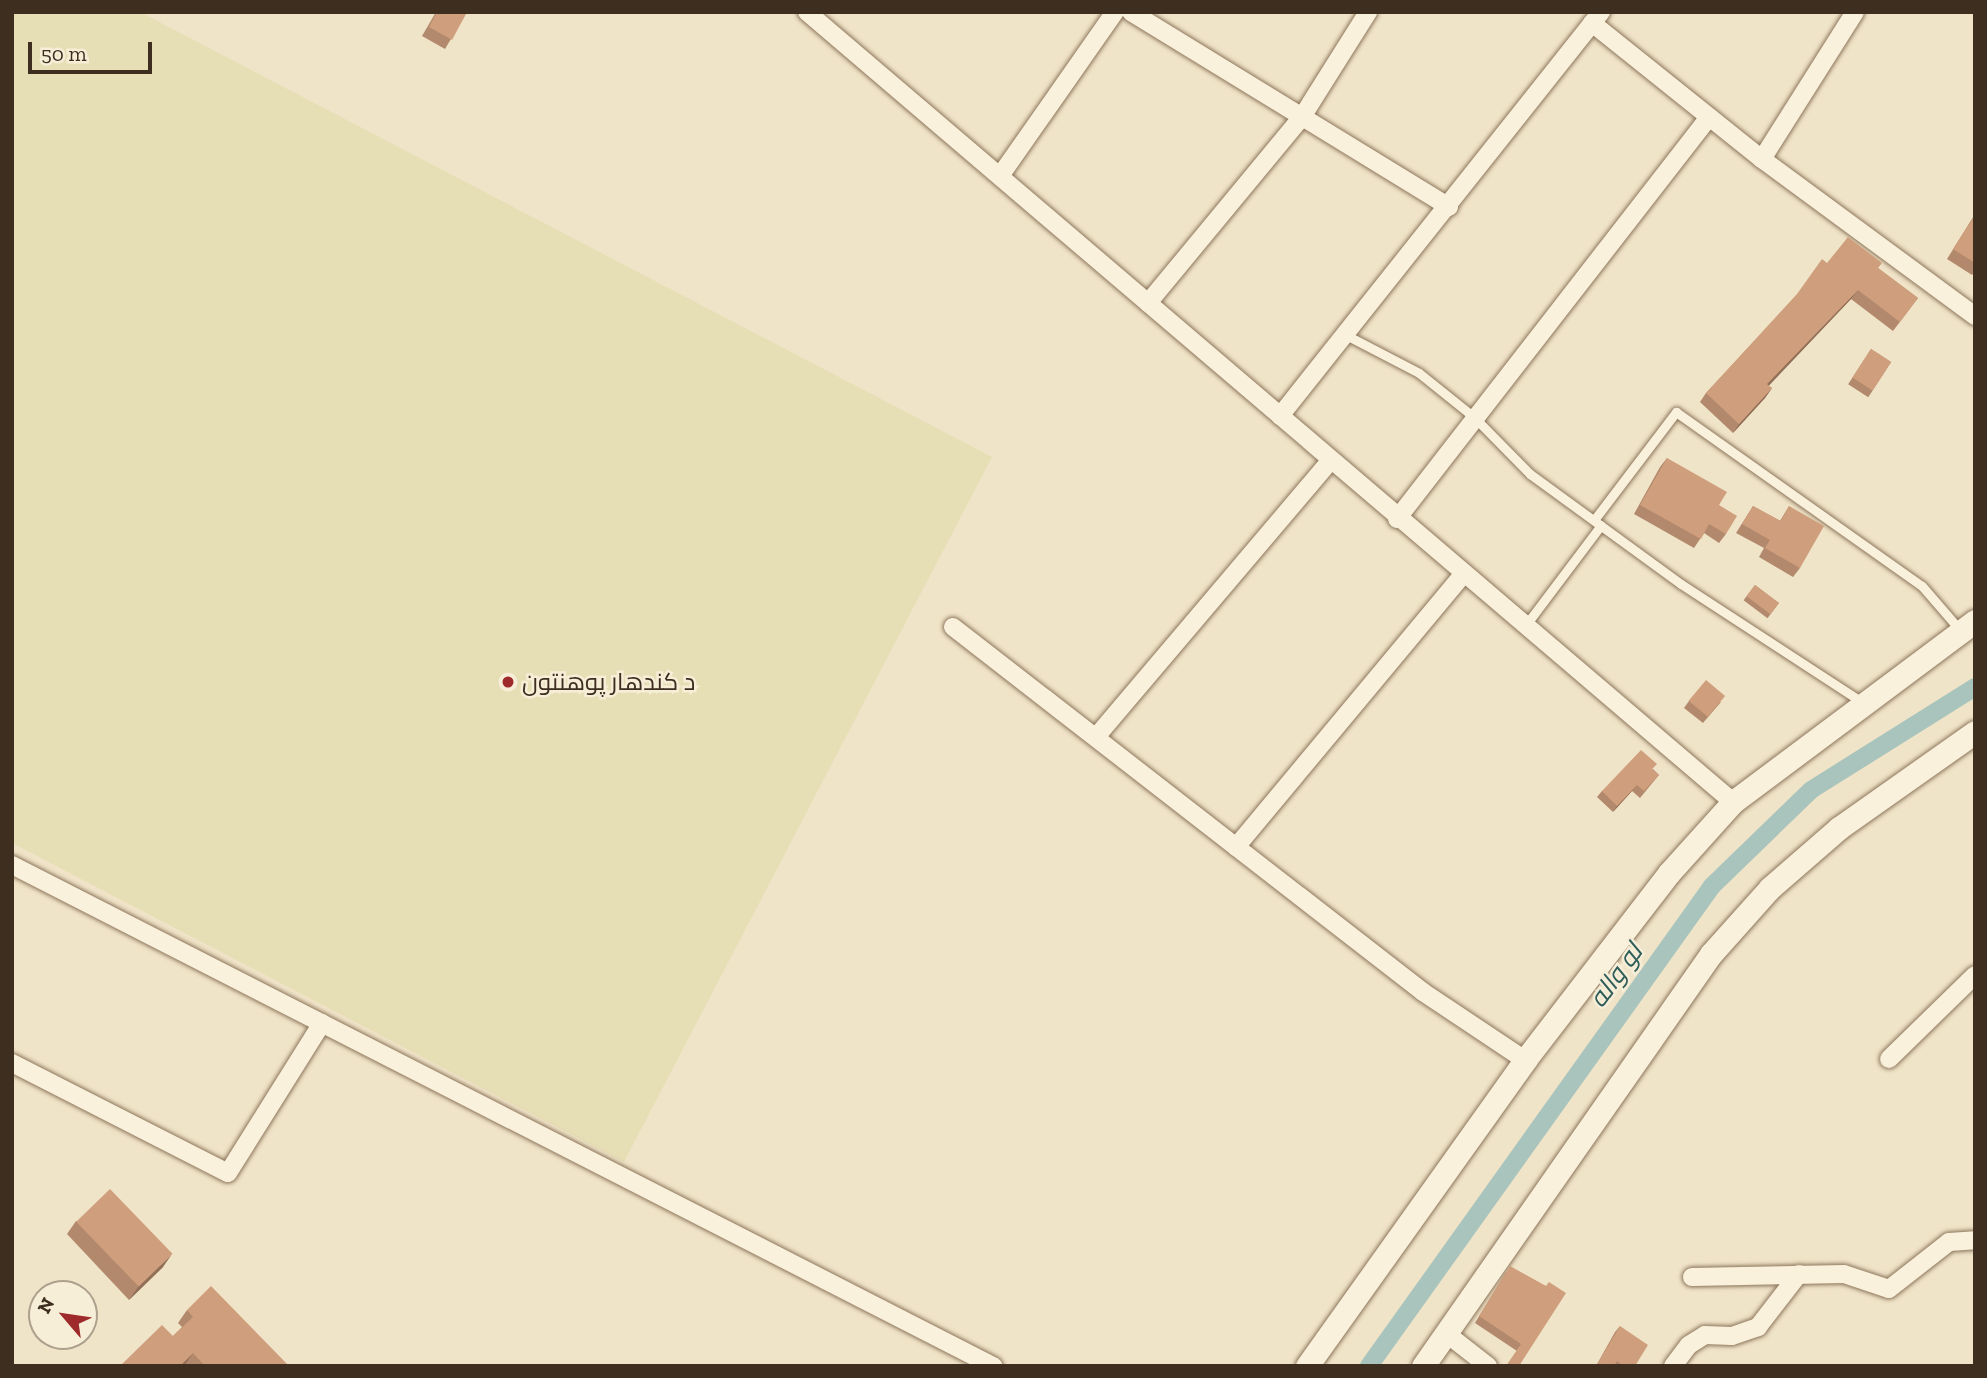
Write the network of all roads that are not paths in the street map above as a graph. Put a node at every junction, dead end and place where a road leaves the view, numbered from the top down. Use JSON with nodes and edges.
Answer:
{"nodes":[{"id":1,"x":807,"y":12,"type":"edge"},
{"id":2,"x":1115,"y":12,"type":"edge"},
{"id":3,"x":1132,"y":12,"type":"edge"},
{"id":4,"x":1368,"y":12,"type":"edge"},
{"id":5,"x":1855,"y":12,"type":"edge"},
{"id":6,"x":1596,"y":18,"type":"edge"},
{"id":7,"x":1303,"y":117,"type":"junction"},
{"id":8,"x":1709,"y":117,"type":"junction"},
{"id":9,"x":1762,"y":159,"type":"junction"},
{"id":10,"x":1000,"y":176,"type":"junction"},
{"id":11,"x":1449,"y":207,"type":"junction"},
{"id":12,"x":1148,"y":303,"type":"junction"},
{"id":13,"x":1975,"y":316,"type":"edge"},
{"id":14,"x":1346,"y":335,"type":"junction"},
{"id":15,"x":1280,"y":416,"type":"junction"},
{"id":16,"x":1475,"y":418,"type":"junction"},
{"id":17,"x":1330,"y":461,"type":"junction"},
{"id":18,"x":1397,"y":519,"type":"junction"},
{"id":19,"x":1597,"y":523,"type":"junction"},
{"id":20,"x":1462,"y":576,"type":"junction"},
{"id":21,"x":953,"y":626,"type":"dead end"},
{"id":22,"x":1968,"y":626,"type":"edge"},
{"id":23,"x":1524,"y":628,"type":"junction"},
{"id":24,"x":1864,"y":703,"type":"junction"},
{"id":25,"x":1975,"y":733,"type":"edge"},
{"id":26,"x":1096,"y":737,"type":"junction"},
{"id":27,"x":1733,"y":802,"type":"junction"},
{"id":28,"x":1237,"y":847,"type":"junction"},
{"id":29,"x":12,"y":865,"type":"edge"},
{"id":30,"x":1975,"y":975,"type":"edge"},
{"id":31,"x":321,"y":1023,"type":"junction"},
{"id":32,"x":1889,"y":1059,"type":"dead end"},
{"id":33,"x":1525,"y":1060,"type":"junction"},
{"id":34,"x":12,"y":1063,"type":"edge"},
{"id":35,"x":1975,"y":1240,"type":"edge"},
{"id":36,"x":1799,"y":1274,"type":"junction"},
{"id":37,"x":1692,"y":1277,"type":"dead end"},
{"id":38,"x":1447,"y":1334,"type":"junction"},
{"id":39,"x":993,"y":1366,"type":"edge"},
{"id":40,"x":1307,"y":1366,"type":"edge"},
{"id":41,"x":1423,"y":1366,"type":"edge"},
{"id":42,"x":1488,"y":1366,"type":"edge"},
{"id":43,"x":1673,"y":1366,"type":"edge"}],
"edges":[{"from":1,"to":10,"type":"street"},
{"from":2,"to":10,"type":"street"},
{"from":3,"to":7,"type":"street"},
{"from":4,"to":7,"type":"street"},
{"from":5,"to":9,"type":"street"},
{"from":6,"to":8,"type":"street"},
{"from":6,"to":11,"type":"street"},
{"from":7,"to":11,"type":"street"},
{"from":7,"to":12,"type":"street"},
{"from":8,"to":9,"type":"street"},
{"from":8,"to":16,"type":"street"},
{"from":9,"to":13,"type":"street"},
{"from":10,"to":12,"type":"street"},
{"from":11,"to":14,"type":"street"},
{"from":12,"to":15,"type":"street"},
{"from":14,"to":15,"type":"street"},
{"from":14,"to":16,"type":"lane"},
{"from":15,"to":17,"type":"street"},
{"from":16,"to":18,"type":"street"},
{"from":16,"to":19,"type":"lane"},
{"from":17,"to":18,"type":"street"},
{"from":17,"to":26,"type":"street"},
{"from":18,"to":20,"type":"street"},
{"from":19,"to":22,"type":"lane"},
{"from":19,"to":23,"type":"lane"},
{"from":19,"to":24,"type":"lane"},
{"from":20,"to":23,"type":"street"},
{"from":20,"to":28,"type":"street"},
{"from":21,"to":26,"type":"street"},
{"from":22,"to":24,"type":"street"},
{"from":23,"to":27,"type":"street"},
{"from":24,"to":27,"type":"street"},
{"from":25,"to":38,"type":"street"},
{"from":26,"to":28,"type":"street"},
{"from":27,"to":33,"type":"street"},
{"from":28,"to":33,"type":"street"},
{"from":29,"to":31,"type":"street"},
{"from":30,"to":32,"type":"street"},
{"from":31,"to":34,"type":"street"},
{"from":31,"to":39,"type":"street"},
{"from":33,"to":40,"type":"street"},
{"from":35,"to":36,"type":"street"},
{"from":36,"to":37,"type":"street"},
{"from":36,"to":43,"type":"street"},
{"from":38,"to":41,"type":"street"},
{"from":38,"to":42,"type":"street"}]}
